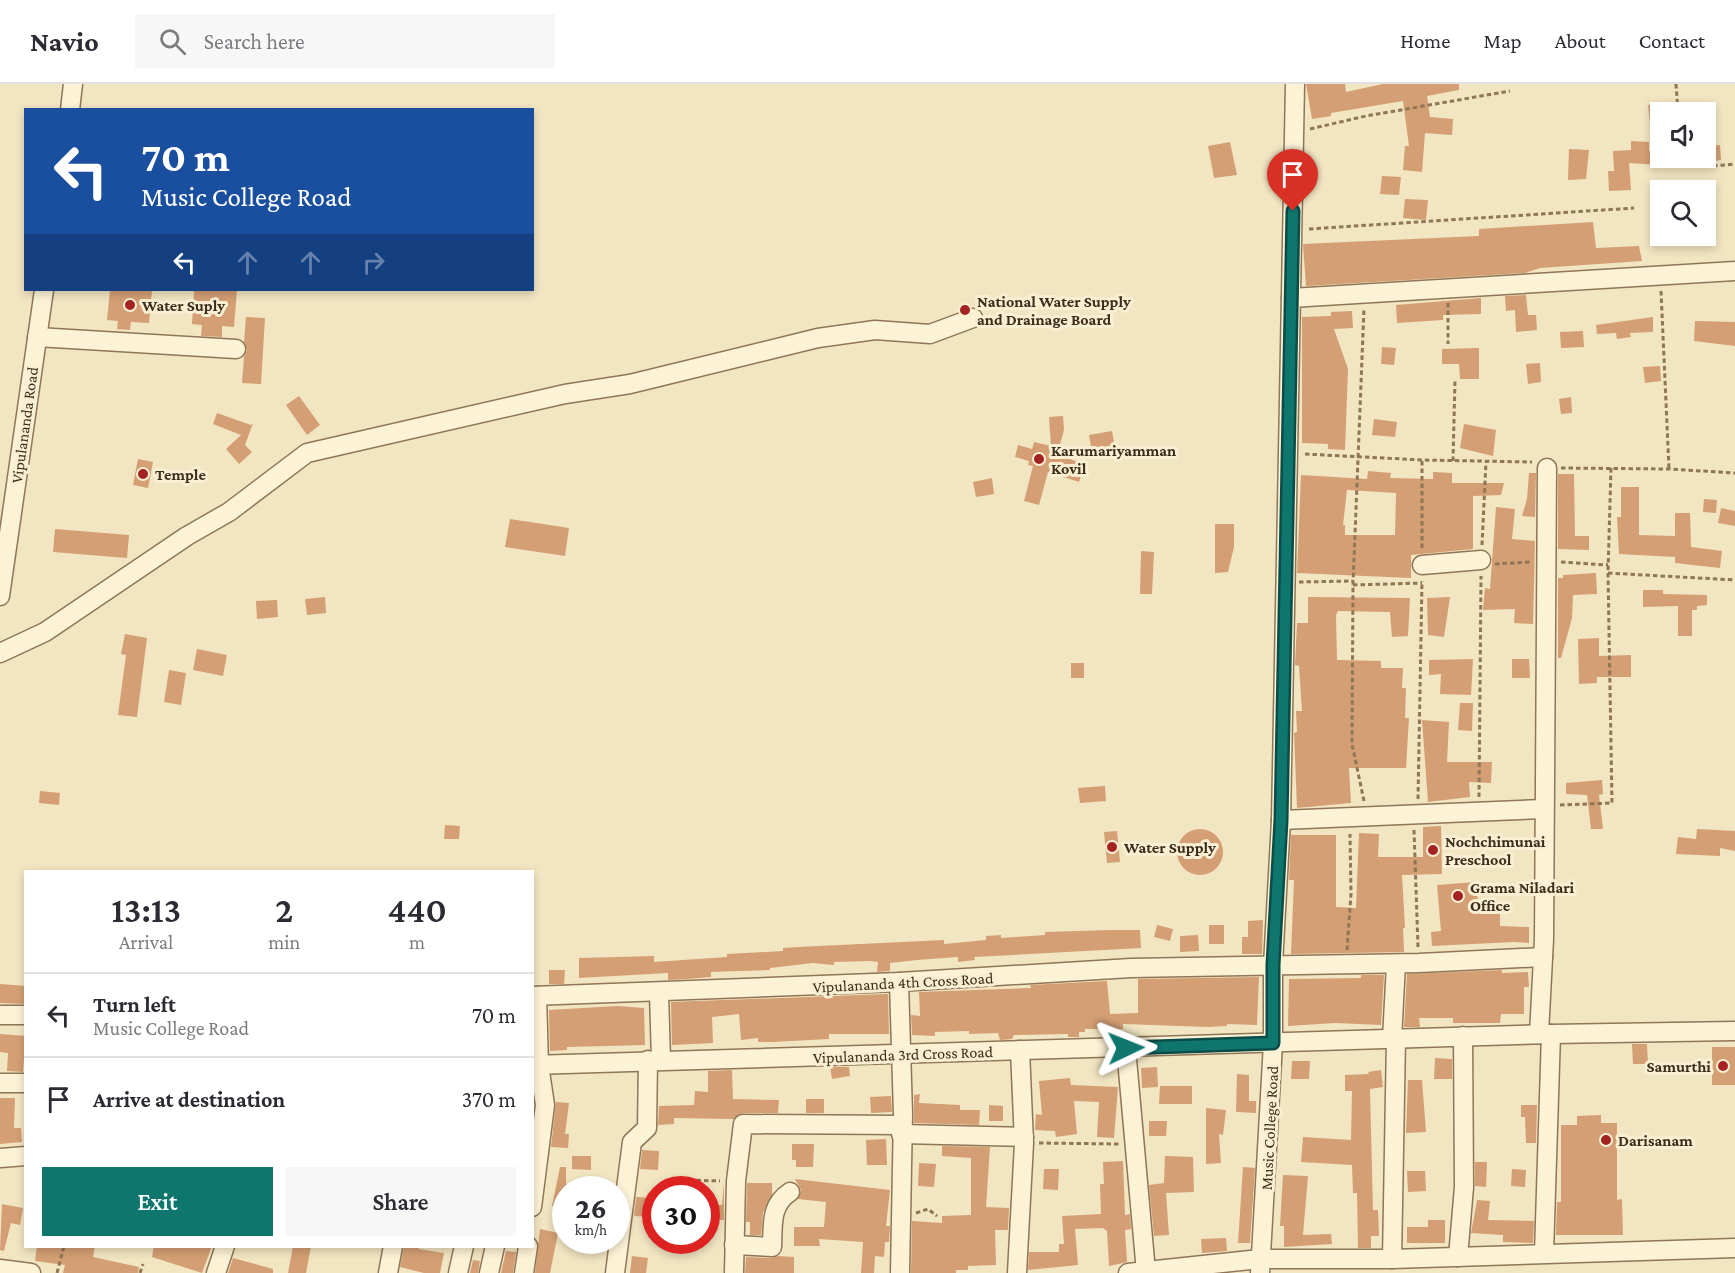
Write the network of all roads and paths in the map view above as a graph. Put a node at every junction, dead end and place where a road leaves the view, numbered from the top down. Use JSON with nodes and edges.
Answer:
{"nodes":[{"id":1,"x":73,"y":84,"type":"edge"},
{"id":2,"x":1295,"y":84,"type":"edge"},
{"id":3,"x":1676,"y":84,"type":"edge"},
{"id":4,"x":1510,"y":91,"type":"dead end"},
{"id":5,"x":1677,"y":102,"type":"edge"},
{"id":6,"x":70,"y":108,"type":"edge"},
{"id":7,"x":1294,"y":133,"type":"junction"},
{"id":8,"x":1735,"y":164,"type":"edge"},
{"id":9,"x":1716,"y":166,"type":"edge"},
{"id":10,"x":1634,"y":208,"type":"dead end"},
{"id":11,"x":1292,"y":230,"type":"junction"},
{"id":12,"x":1735,"y":271,"type":"edge"},
{"id":13,"x":1660,"y":275,"type":"junction"},
{"id":14,"x":1448,"y":289,"type":"junction"},
{"id":15,"x":44,"y":291,"type":"edge"},
{"id":16,"x":1365,"y":296,"type":"junction"},
{"id":17,"x":1291,"y":298,"type":"junction"},
{"id":18,"x":973,"y":318,"type":"dead end"},
{"id":19,"x":37,"y":337,"type":"junction"},
{"id":20,"x":1448,"y":344,"type":"dead end"},
{"id":21,"x":236,"y":349,"type":"dead end"},
{"id":22,"x":1455,"y":379,"type":"dead end"},
{"id":23,"x":1288,"y":453,"type":"junction"},
{"id":24,"x":1359,"y":457,"type":"junction"},
{"id":25,"x":1422,"y":460,"type":"junction"},
{"id":26,"x":1453,"y":461,"type":"junction"},
{"id":27,"x":1486,"y":461,"type":"junction"},
{"id":28,"x":1547,"y":468,"type":"junction"},
{"id":29,"x":1611,"y":468,"type":"junction"},
{"id":30,"x":1669,"y":469,"type":"junction"},
{"id":31,"x":1735,"y":473,"type":"edge"},
{"id":32,"x":1481,"y":560,"type":"junction"},
{"id":33,"x":1608,"y":573,"type":"junction"},
{"id":34,"x":1422,"y":574,"type":"junction"},
{"id":35,"x":1735,"y":580,"type":"edge"},
{"id":36,"x":1286,"y":582,"type":"junction"},
{"id":37,"x":1353,"y":583,"type":"junction"},
{"id":38,"x":0,"y":597,"type":"edge"},
{"id":39,"x":0,"y":653,"type":"edge"},
{"id":40,"x":1543,"y":807,"type":"junction"},
{"id":41,"x":1479,"y":811,"type":"junction"},
{"id":42,"x":1415,"y":813,"type":"junction"},
{"id":43,"x":1358,"y":815,"type":"junction"},
{"id":44,"x":1281,"y":820,"type":"junction"},
{"id":45,"x":1543,"y":957,"type":"junction"},
{"id":46,"x":1419,"y":963,"type":"junction"},
{"id":47,"x":1346,"y":964,"type":"junction"},
{"id":48,"x":1396,"y":964,"type":"junction"},
{"id":49,"x":1273,"y":965,"type":"junction"},
{"id":50,"x":899,"y":982,"type":"junction"},
{"id":51,"x":658,"y":993,"type":"junction"},
{"id":52,"x":535,"y":996,"type":"edge"},
{"id":53,"x":0,"y":1015,"type":"edge"},
{"id":54,"x":24,"y":1015,"type":"edge"},
{"id":55,"x":1735,"y":1032,"type":"edge"},
{"id":56,"x":1545,"y":1034,"type":"junction"},
{"id":57,"x":1463,"y":1036,"type":"junction"},
{"id":58,"x":1394,"y":1039,"type":"junction"},
{"id":59,"x":1273,"y":1043,"type":"junction"},
{"id":60,"x":1126,"y":1048,"type":"junction"},
{"id":61,"x":1020,"y":1050,"type":"junction"},
{"id":62,"x":901,"y":1055,"type":"junction"},
{"id":63,"x":655,"y":1060,"type":"junction"},
{"id":64,"x":536,"y":1065,"type":"edge"},
{"id":65,"x":0,"y":1083,"type":"edge"},
{"id":66,"x":24,"y":1083,"type":"edge"},
{"id":67,"x":901,"y":1129,"type":"junction"},
{"id":68,"x":1024,"y":1140,"type":"junction"},
{"id":69,"x":1136,"y":1144,"type":"junction"},
{"id":70,"x":24,"y":1156,"type":"edge"},
{"id":71,"x":0,"y":1158,"type":"edge"},
{"id":72,"x":720,"y":1180,"type":"edge"},
{"id":73,"x":736,"y":1180,"type":"junction"},
{"id":74,"x":534,"y":1191,"type":"edge"},
{"id":75,"x":790,"y":1192,"type":"dead end"},
{"id":76,"x":903,"y":1216,"type":"junction"},
{"id":77,"x":937,"y":1216,"type":"dead end"},
{"id":78,"x":734,"y":1245,"type":"junction"},
{"id":79,"x":63,"y":1248,"type":"edge"},
{"id":80,"x":224,"y":1248,"type":"edge"},
{"id":81,"x":393,"y":1248,"type":"edge"},
{"id":82,"x":464,"y":1248,"type":"edge"},
{"id":83,"x":495,"y":1248,"type":"edge"},
{"id":84,"x":528,"y":1248,"type":"edge"},
{"id":85,"x":1735,"y":1248,"type":"edge"},
{"id":86,"x":1544,"y":1252,"type":"junction"},
{"id":87,"x":1458,"y":1257,"type":"junction"},
{"id":88,"x":1392,"y":1259,"type":"junction"},
{"id":89,"x":143,"y":1264,"type":"dead end"},
{"id":90,"x":1260,"y":1266,"type":"edge"},
{"id":91,"x":0,"y":1269,"type":"edge"},
{"id":92,"x":1137,"y":1272,"type":"edge"},
{"id":93,"x":31,"y":1273,"type":"edge"},
{"id":94,"x":57,"y":1273,"type":"edge"},
{"id":95,"x":141,"y":1273,"type":"edge"},
{"id":96,"x":216,"y":1273,"type":"edge"},
{"id":97,"x":388,"y":1273,"type":"edge"},
{"id":98,"x":458,"y":1273,"type":"edge"},
{"id":99,"x":489,"y":1273,"type":"edge"},
{"id":100,"x":524,"y":1273,"type":"edge"},
{"id":101,"x":615,"y":1273,"type":"edge"},
{"id":102,"x":734,"y":1273,"type":"edge"},
{"id":103,"x":900,"y":1273,"type":"edge"},
{"id":104,"x":1017,"y":1273,"type":"edge"}],
"edges":[{"from":1,"to":6,"type":"street"},
{"from":2,"to":7,"type":"street","name":"Music College Road"},
{"from":3,"to":5,"type":"path"},
{"from":4,"to":7,"type":"path"},
{"from":7,"to":11,"type":"street","name":"Music College Road"},
{"from":8,"to":9,"type":"path"},
{"from":10,"to":11,"type":"path"},
{"from":11,"to":17,"type":"street","name":"Music College Road"},
{"from":12,"to":13,"type":"street"},
{"from":13,"to":14,"type":"street"},
{"from":13,"to":30,"type":"path"},
{"from":14,"to":16,"type":"street"},
{"from":14,"to":20,"type":"path"},
{"from":15,"to":19,"type":"street","name":"Vipulananda Road"},
{"from":16,"to":17,"type":"street"},
{"from":16,"to":24,"type":"path"},
{"from":17,"to":23,"type":"street","name":"Music College Road"},
{"from":18,"to":39,"type":"street"},
{"from":19,"to":21,"type":"street"},
{"from":19,"to":38,"type":"street","name":"Vipulananda Road"},
{"from":22,"to":26,"type":"path"},
{"from":23,"to":24,"type":"path"},
{"from":23,"to":36,"type":"street","name":"Music College Road"},
{"from":24,"to":25,"type":"path"},
{"from":24,"to":37,"type":"path"},
{"from":25,"to":26,"type":"path"},
{"from":25,"to":34,"type":"path"},
{"from":26,"to":27,"type":"path"},
{"from":27,"to":28,"type":"path"},
{"from":27,"to":32,"type":"path"},
{"from":28,"to":29,"type":"path"},
{"from":28,"to":40,"type":"street"},
{"from":29,"to":30,"type":"path"},
{"from":29,"to":33,"type":"path"},
{"from":30,"to":31,"type":"path"},
{"from":32,"to":34,"type":"street"},
{"from":32,"to":41,"type":"path"},
{"from":33,"to":35,"type":"path"},
{"from":33,"to":40,"type":"path"},
{"from":34,"to":37,"type":"path"},
{"from":34,"to":42,"type":"path"},
{"from":36,"to":37,"type":"path"},
{"from":36,"to":44,"type":"street","name":"Music College Road"},
{"from":37,"to":43,"type":"path"},
{"from":40,"to":41,"type":"street"},
{"from":40,"to":45,"type":"street"},
{"from":41,"to":42,"type":"street"},
{"from":42,"to":43,"type":"street"},
{"from":42,"to":46,"type":"path"},
{"from":43,"to":44,"type":"street"},
{"from":43,"to":47,"type":"path"},
{"from":44,"to":49,"type":"street","name":"Music College Road"},
{"from":45,"to":46,"type":"street","name":"Vipulananda 4th Cross Road"},
{"from":45,"to":56,"type":"street"},
{"from":46,"to":48,"type":"street","name":"Vipulananda 4th Cross Road"},
{"from":47,"to":48,"type":"street","name":"Vipulananda 4th Cross Road"},
{"from":47,"to":49,"type":"street","name":"Vipulananda 4th Cross Road"},
{"from":48,"to":58,"type":"street"},
{"from":49,"to":50,"type":"street","name":"Vipulananda 4th Cross Road"},
{"from":49,"to":59,"type":"street","name":"Music College Road"},
{"from":50,"to":51,"type":"street","name":"Vipulananda 4th Cross Road"},
{"from":50,"to":62,"type":"street"},
{"from":51,"to":52,"type":"street","name":"Vipulananda 4th Cross Road"},
{"from":51,"to":63,"type":"street"},
{"from":52,"to":64,"type":"street"},
{"from":53,"to":54,"type":"street"},
{"from":55,"to":56,"type":"street","name":"Vipulananda 3rd Cross Road"},
{"from":56,"to":57,"type":"street","name":"Vipulananda 3rd Cross Road"},
{"from":56,"to":86,"type":"street"},
{"from":57,"to":58,"type":"street","name":"Vipulananda 3rd Cross Road"},
{"from":57,"to":87,"type":"street"},
{"from":58,"to":59,"type":"street","name":"Vipulananda 3rd Cross Road"},
{"from":58,"to":88,"type":"street"},
{"from":59,"to":60,"type":"street","name":"Vipulananda 3rd Cross Road"},
{"from":59,"to":90,"type":"street","name":"Music College Road"},
{"from":60,"to":61,"type":"street","name":"Vipulananda 3rd Cross Road"},
{"from":60,"to":69,"type":"street"},
{"from":61,"to":62,"type":"street","name":"Vipulananda 3rd Cross Road"},
{"from":61,"to":68,"type":"street"},
{"from":62,"to":63,"type":"street","name":"Vipulananda 3rd Cross Road"},
{"from":62,"to":67,"type":"street"},
{"from":63,"to":64,"type":"street","name":"Vipulananda 3rd Cross Road"},
{"from":63,"to":101,"type":"street"},
{"from":64,"to":74,"type":"street"},
{"from":65,"to":66,"type":"street"},
{"from":67,"to":68,"type":"street"},
{"from":67,"to":73,"type":"street"},
{"from":67,"to":76,"type":"street"},
{"from":68,"to":69,"type":"path"},
{"from":68,"to":104,"type":"street"},
{"from":69,"to":92,"type":"street"},
{"from":70,"to":71,"type":"street"},
{"from":72,"to":73,"type":"path"},
{"from":73,"to":78,"type":"street"},
{"from":75,"to":78,"type":"street"},
{"from":76,"to":77,"type":"path"},
{"from":76,"to":103,"type":"street"},
{"from":78,"to":102,"type":"street"},
{"from":79,"to":94,"type":"path"},
{"from":80,"to":96,"type":"street"},
{"from":81,"to":97,"type":"street"},
{"from":82,"to":98,"type":"street"},
{"from":83,"to":99,"type":"street"},
{"from":84,"to":100,"type":"street"},
{"from":85,"to":86,"type":"street"},
{"from":86,"to":87,"type":"street"},
{"from":87,"to":88,"type":"street"},
{"from":88,"to":90,"type":"street"},
{"from":89,"to":95,"type":"path"},
{"from":90,"to":92,"type":"street"},
{"from":91,"to":93,"type":"street"}]}
